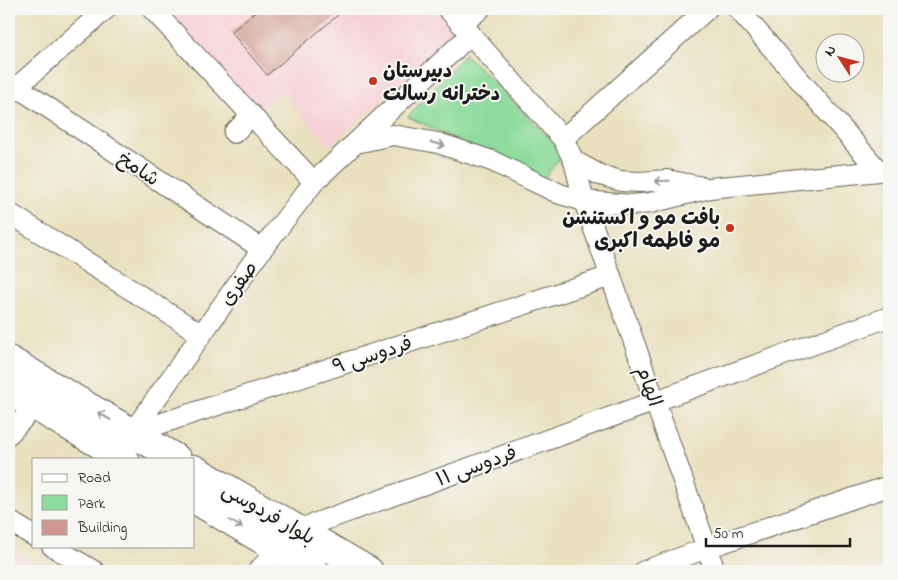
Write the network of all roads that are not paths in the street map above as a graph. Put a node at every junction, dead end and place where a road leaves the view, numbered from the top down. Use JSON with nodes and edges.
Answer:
{"nodes":[{"id":1,"x":106,"y":9,"type":"edge"},
{"id":2,"x":152,"y":9,"type":"edge"},
{"id":3,"x":448,"y":9,"type":"edge"},
{"id":4,"x":480,"y":9,"type":"edge"},
{"id":5,"x":707,"y":9,"type":"edge"},
{"id":6,"x":738,"y":9,"type":"edge"},
{"id":7,"x":466,"y":29,"type":"junction"},
{"id":8,"x":13,"y":91,"type":"edge"},
{"id":9,"x":397,"y":104,"type":"junction"},
{"id":10,"x":252,"y":115,"type":"junction"},
{"id":11,"x":234,"y":133,"type":"dead end"},
{"id":12,"x":405,"y":137,"type":"junction"},
{"id":13,"x":563,"y":140,"type":"junction"},
{"id":14,"x":356,"y":143,"type":"junction"},
{"id":15,"x":574,"y":161,"type":"junction"},
{"id":16,"x":884,"y":170,"type":"edge"},
{"id":17,"x":314,"y":182,"type":"junction"},
{"id":18,"x":710,"y":188,"type":"junction"},
{"id":19,"x":584,"y":201,"type":"junction"},
{"id":20,"x":9,"y":213,"type":"edge"},
{"id":21,"x":262,"y":250,"type":"junction"},
{"id":22,"x":611,"y":276,"type":"junction"},
{"id":23,"x":889,"y":317,"type":"edge"},
{"id":24,"x":201,"y":334,"type":"junction"},
{"id":25,"x":9,"y":360,"type":"edge"},
{"id":26,"x":9,"y":390,"type":"edge"},
{"id":27,"x":655,"y":401,"type":"junction"},
{"id":28,"x":35,"y":406,"type":"junction"},
{"id":29,"x":132,"y":433,"type":"junction"},
{"id":30,"x":9,"y":434,"type":"edge"},
{"id":31,"x":123,"y":458,"type":"edge"},
{"id":32,"x":175,"y":458,"type":"edge"},
{"id":33,"x":195,"y":470,"type":"edge"},
{"id":34,"x":889,"y":486,"type":"edge"},
{"id":35,"x":195,"y":500,"type":"edge"},
{"id":36,"x":9,"y":521,"type":"edge"},
{"id":37,"x":297,"y":530,"type":"junction"},
{"id":38,"x":32,"y":535,"type":"edge"},
{"id":39,"x":55,"y":548,"type":"edge"},
{"id":40,"x":707,"y":548,"type":"junction"},
{"id":41,"x":279,"y":549,"type":"junction"},
{"id":42,"x":94,"y":571,"type":"edge"},
{"id":43,"x":258,"y":571,"type":"edge"},
{"id":44,"x":315,"y":571,"type":"edge"},
{"id":45,"x":369,"y":571,"type":"edge"},
{"id":46,"x":644,"y":571,"type":"edge"},
{"id":47,"x":715,"y":571,"type":"edge"}],
"edges":[{"from":1,"to":8,"type":"street"},
{"from":2,"to":10,"type":"street"},
{"from":3,"to":7,"type":"street","name":"الهام"},
{"from":4,"to":7,"type":"street","name":"صفری"},
{"from":5,"to":13,"type":"street"},
{"from":6,"to":16,"type":"street"},
{"from":7,"to":9,"type":"street","name":"صفری"},
{"from":7,"to":13,"type":"street","name":"الهام"},
{"from":8,"to":21,"type":"street","name":"شامخ"},
{"from":9,"to":12,"type":"street"},
{"from":9,"to":14,"type":"street","name":"صفری"},
{"from":10,"to":11,"type":"street"},
{"from":10,"to":17,"type":"street"},
{"from":12,"to":14,"type":"street"},
{"from":12,"to":19,"type":"street","one_way":true},
{"from":13,"to":15,"type":"street","name":"الهام"},
{"from":14,"to":17,"type":"street","name":"صفری"},
{"from":18,"to":15,"type":"street","one_way":true},
{"from":15,"to":19,"type":"street","name":"الهام"},
{"from":16,"to":18,"type":"street"},
{"from":17,"to":21,"type":"street","name":"صفری"},
{"from":18,"to":19,"type":"street"},
{"from":19,"to":22,"type":"street","name":"الهام"},
{"from":20,"to":24,"type":"street"},
{"from":21,"to":24,"type":"street","name":"صفری"},
{"from":22,"to":27,"type":"street","name":"الهام"},
{"from":22,"to":29,"type":"street","name":"فردوسی ۹"},
{"from":23,"to":27,"type":"street","name":"فردوسی ۱۱"},
{"from":24,"to":29,"type":"street","name":"صفری"},
{"from":29,"to":25,"type":"main road","one_way":true},
{"from":26,"to":28,"type":"main road"},
{"from":27,"to":37,"type":"street","name":"فردوسی ۱۱"},
{"from":27,"to":40,"type":"street","name":"الهام"},
{"from":28,"to":30,"type":"street"},
{"from":28,"to":31,"type":"main road"},
{"from":29,"to":32,"type":"main road"},
{"from":33,"to":37,"type":"main road","name":"بلوار فردوسی"},
{"from":34,"to":40,"type":"street"},
{"from":35,"to":41,"type":"main road","name":"بلوار فردوسی","one_way":true},
{"from":36,"to":38,"type":"street"},
{"from":37,"to":45,"type":"main road","name":"بلوار فردوسی"},
{"from":39,"to":42,"type":"street"},
{"from":40,"to":46,"type":"street"},
{"from":40,"to":47,"type":"street","name":"الهام"},
{"from":41,"to":43,"type":"street"},
{"from":41,"to":44,"type":"main road","name":"بلوار فردوسی"}]}
